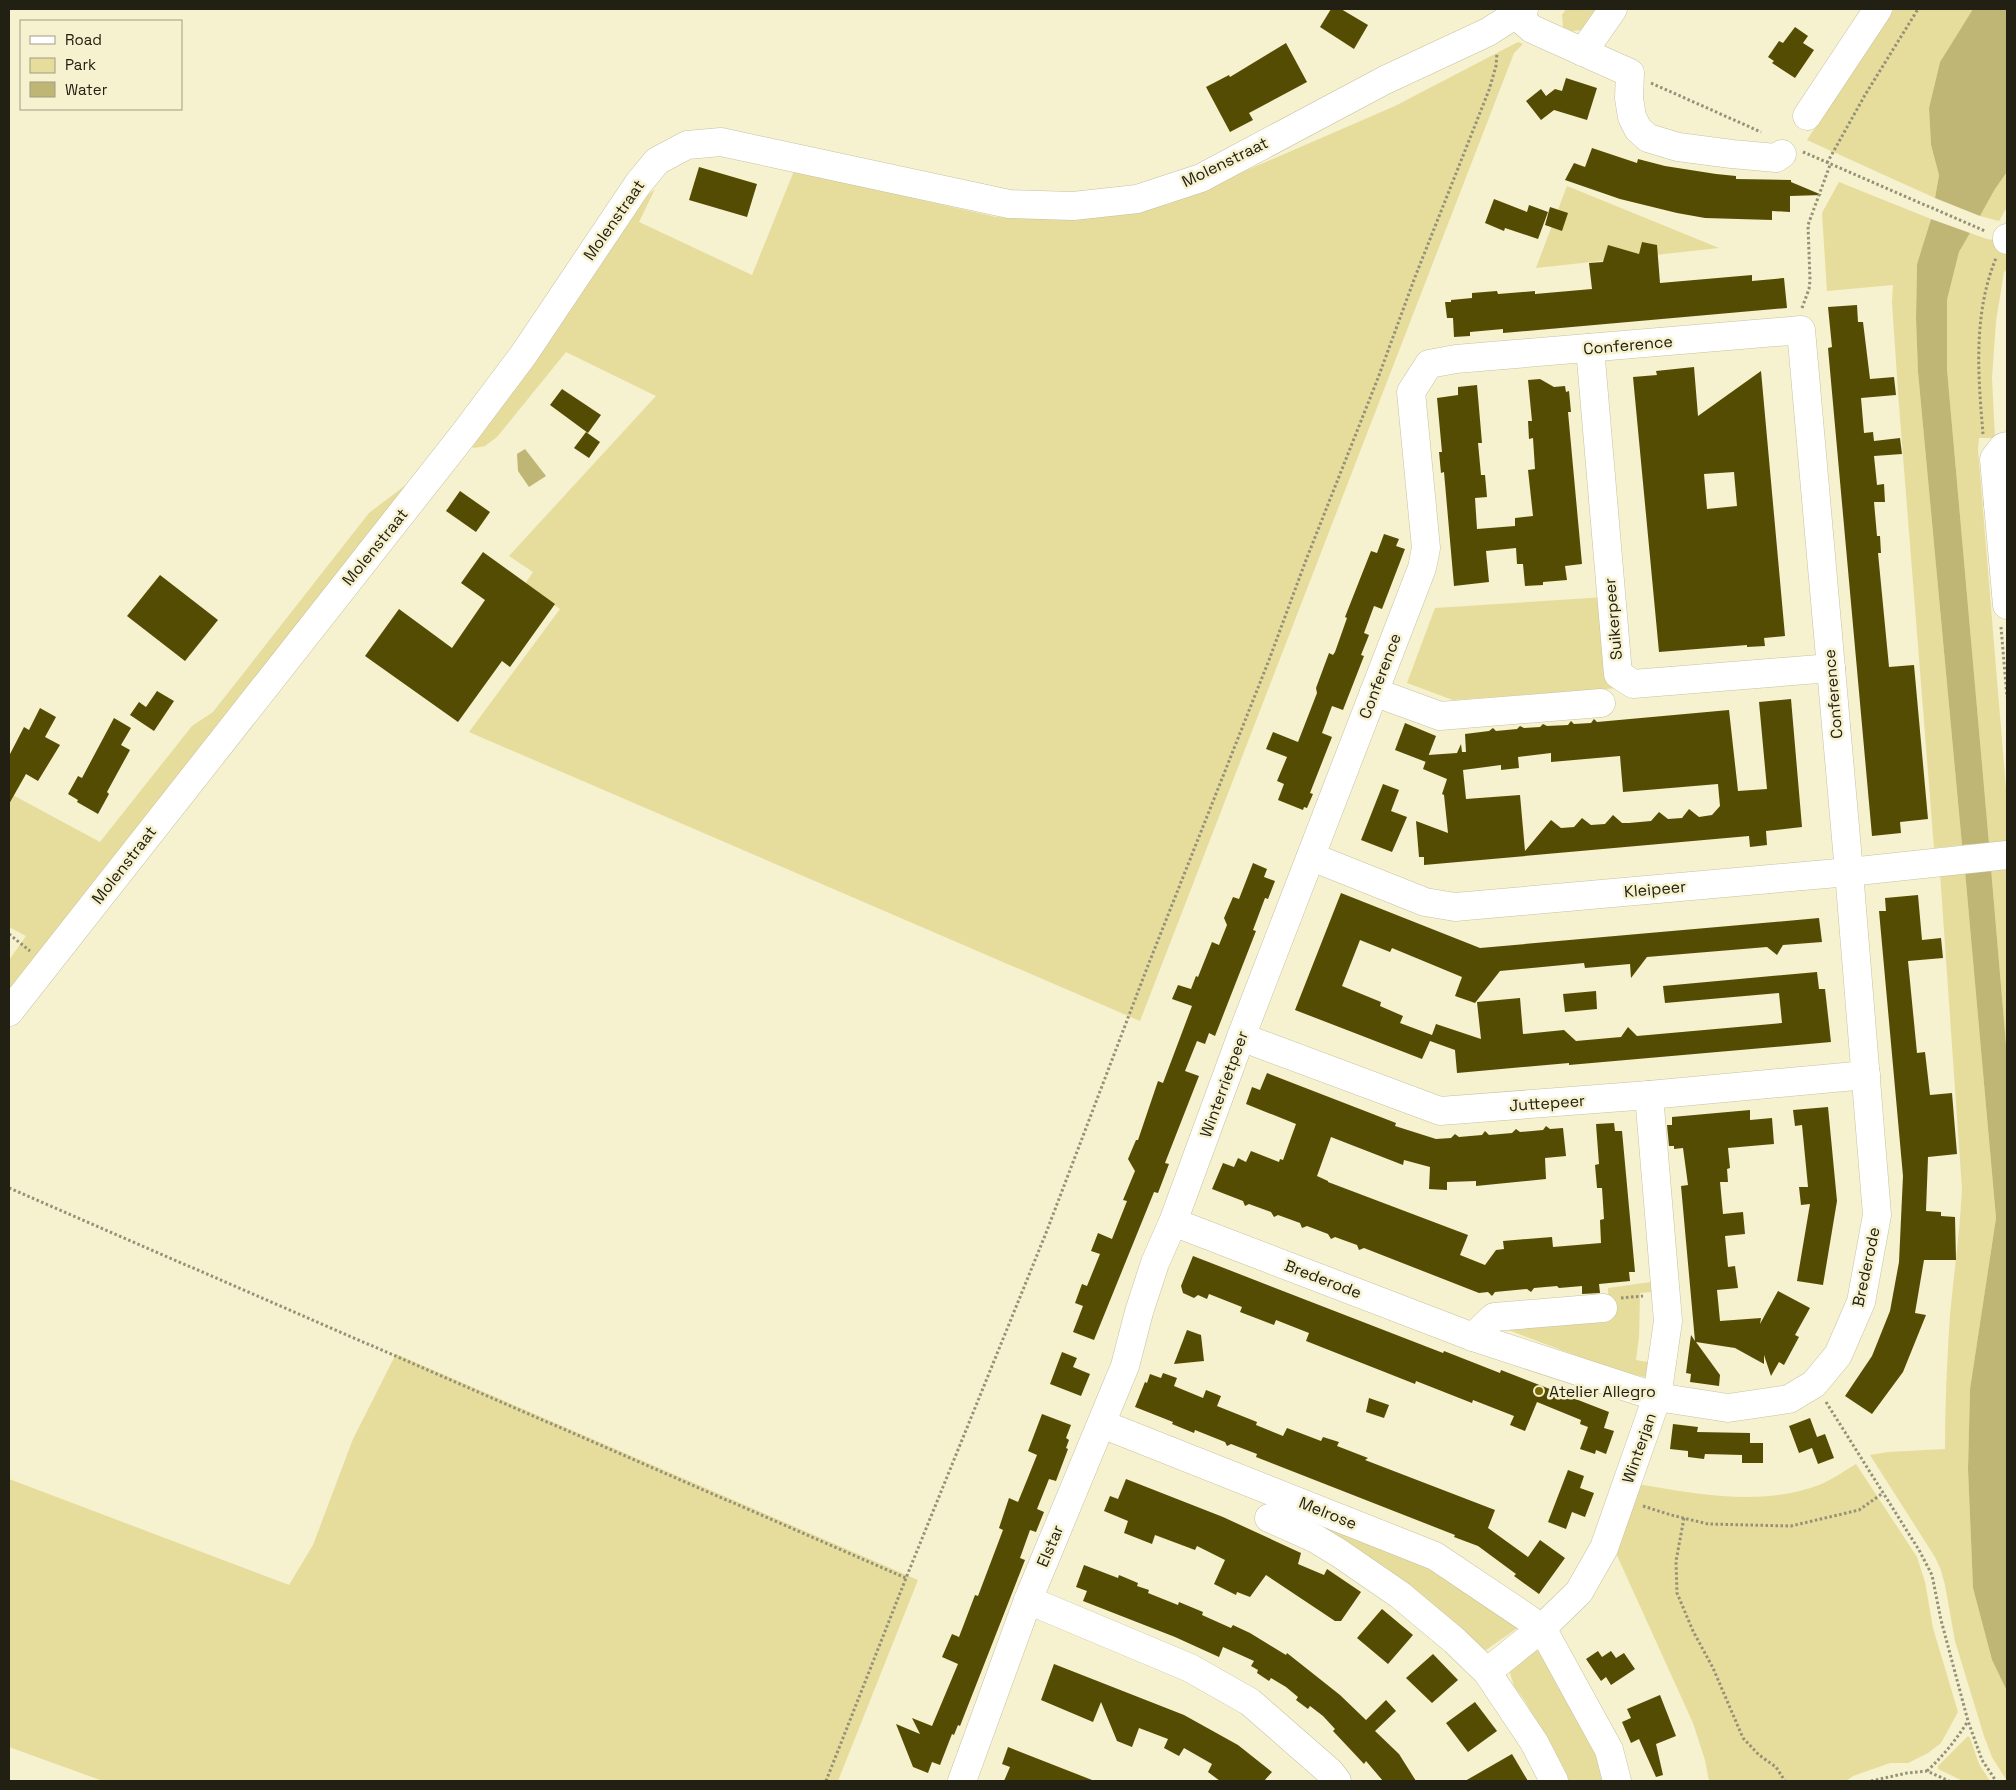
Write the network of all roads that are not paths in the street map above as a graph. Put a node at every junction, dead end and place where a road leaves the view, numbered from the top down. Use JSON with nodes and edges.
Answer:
{"nodes":[{"id":1,"x":1613,"y":9,"type":"edge"},
{"id":2,"x":1878,"y":9,"type":"edge"},
{"id":3,"x":1520,"y":12,"type":"edge"},
{"id":4,"x":1583,"y":52,"type":"junction"},
{"id":5,"x":1807,"y":116,"type":"dead end"},
{"id":6,"x":1783,"y":146,"type":"road end"},
{"id":7,"x":1590,"y":348,"type":"junction"},
{"id":8,"x":2007,"y":446,"type":"edge"},
{"id":9,"x":2003,"y":503,"type":"edge"},
{"id":10,"x":2007,"y":605,"type":"edge"},
{"id":11,"x":1831,"y":668,"type":"junction"},
{"id":12,"x":1374,"y":692,"type":"junction"},
{"id":13,"x":1601,"y":703,"type":"dead end"},
{"id":14,"x":2007,"y":855,"type":"edge"},
{"id":15,"x":1312,"y":857,"type":"junction"},
{"id":16,"x":1849,"y":872,"type":"junction"},
{"id":17,"x":9,"y":1012,"type":"edge"},
{"id":18,"x":1241,"y":1037,"type":"junction"},
{"id":19,"x":1866,"y":1075,"type":"junction"},
{"id":20,"x":1649,"y":1095,"type":"junction"},
{"id":21,"x":1172,"y":1222,"type":"junction"},
{"id":22,"x":1603,"y":1308,"type":"road end"},
{"id":23,"x":1139,"y":1312,"type":"joint"},
{"id":24,"x":1473,"y":1337,"type":"junction"},
{"id":25,"x":1657,"y":1397,"type":"junction"},
{"id":26,"x":1102,"y":1424,"type":"junction"},
{"id":27,"x":1269,"y":1518,"type":"dead end"},
{"id":28,"x":1028,"y":1600,"type":"junction"},
{"id":29,"x":1542,"y":1628,"type":"junction"},
{"id":30,"x":1487,"y":1672,"type":"junction"},
{"id":31,"x":962,"y":1781,"type":"edge"},
{"id":32,"x":1337,"y":1781,"type":"edge"},
{"id":33,"x":1554,"y":1781,"type":"edge"},
{"id":34,"x":1617,"y":1781,"type":"edge"}],
"edges":[{"from":1,"to":4,"type":"street"},
{"from":2,"to":5,"type":"street"},
{"from":3,"to":4,"type":"street"},
{"from":3,"to":17,"type":"street","name":"Molenstraat"},
{"from":4,"to":6,"type":"street"},
{"from":7,"to":11,"type":"street","name":"Suikerpeer"},
{"from":7,"to":11,"type":"street","name":"Conference"},
{"from":7,"to":12,"type":"street","name":"Conference"},
{"from":8,"to":9,"type":"street"},
{"from":9,"to":10,"type":"street"},
{"from":11,"to":16,"type":"street","name":"Conference"},
{"from":12,"to":13,"type":"street"},
{"from":12,"to":15,"type":"street","name":"Conference"},
{"from":14,"to":16,"type":"street","name":"Kleipeer"},
{"from":15,"to":16,"type":"street","name":"Kleipeer"},
{"from":15,"to":18,"type":"street","name":"Winterrietpeer"},
{"from":16,"to":19,"type":"street","name":"Brederode"},
{"from":18,"to":20,"type":"street","name":"Juttepeer"},
{"from":18,"to":21,"type":"street","name":"Winterrietpeer"},
{"from":19,"to":20,"type":"street","name":"Juttepeer"},
{"from":19,"to":25,"type":"street","name":"Brederode"},
{"from":20,"to":25,"type":"street","name":"Winterjan"},
{"from":21,"to":23,"type":"street","name":"Winterrietpeer"},
{"from":21,"to":24,"type":"street","name":"Brederode"},
{"from":22,"to":24,"type":"street"},
{"from":23,"to":26,"type":"street","name":"Elstar"},
{"from":24,"to":25,"type":"street","name":"Brederode"},
{"from":25,"to":29,"type":"street","name":"Winterjan"},
{"from":26,"to":28,"type":"street","name":"Elstar"},
{"from":26,"to":29,"type":"street","name":"Melrose"},
{"from":27,"to":30,"type":"street","name":"Melrose"},
{"from":28,"to":31,"type":"street","name":"Elstar"},
{"from":28,"to":32,"type":"street"},
{"from":29,"to":30,"type":"street"},
{"from":29,"to":34,"type":"street","name":"Melrose"},
{"from":30,"to":33,"type":"street","name":"Melrose"}]}
